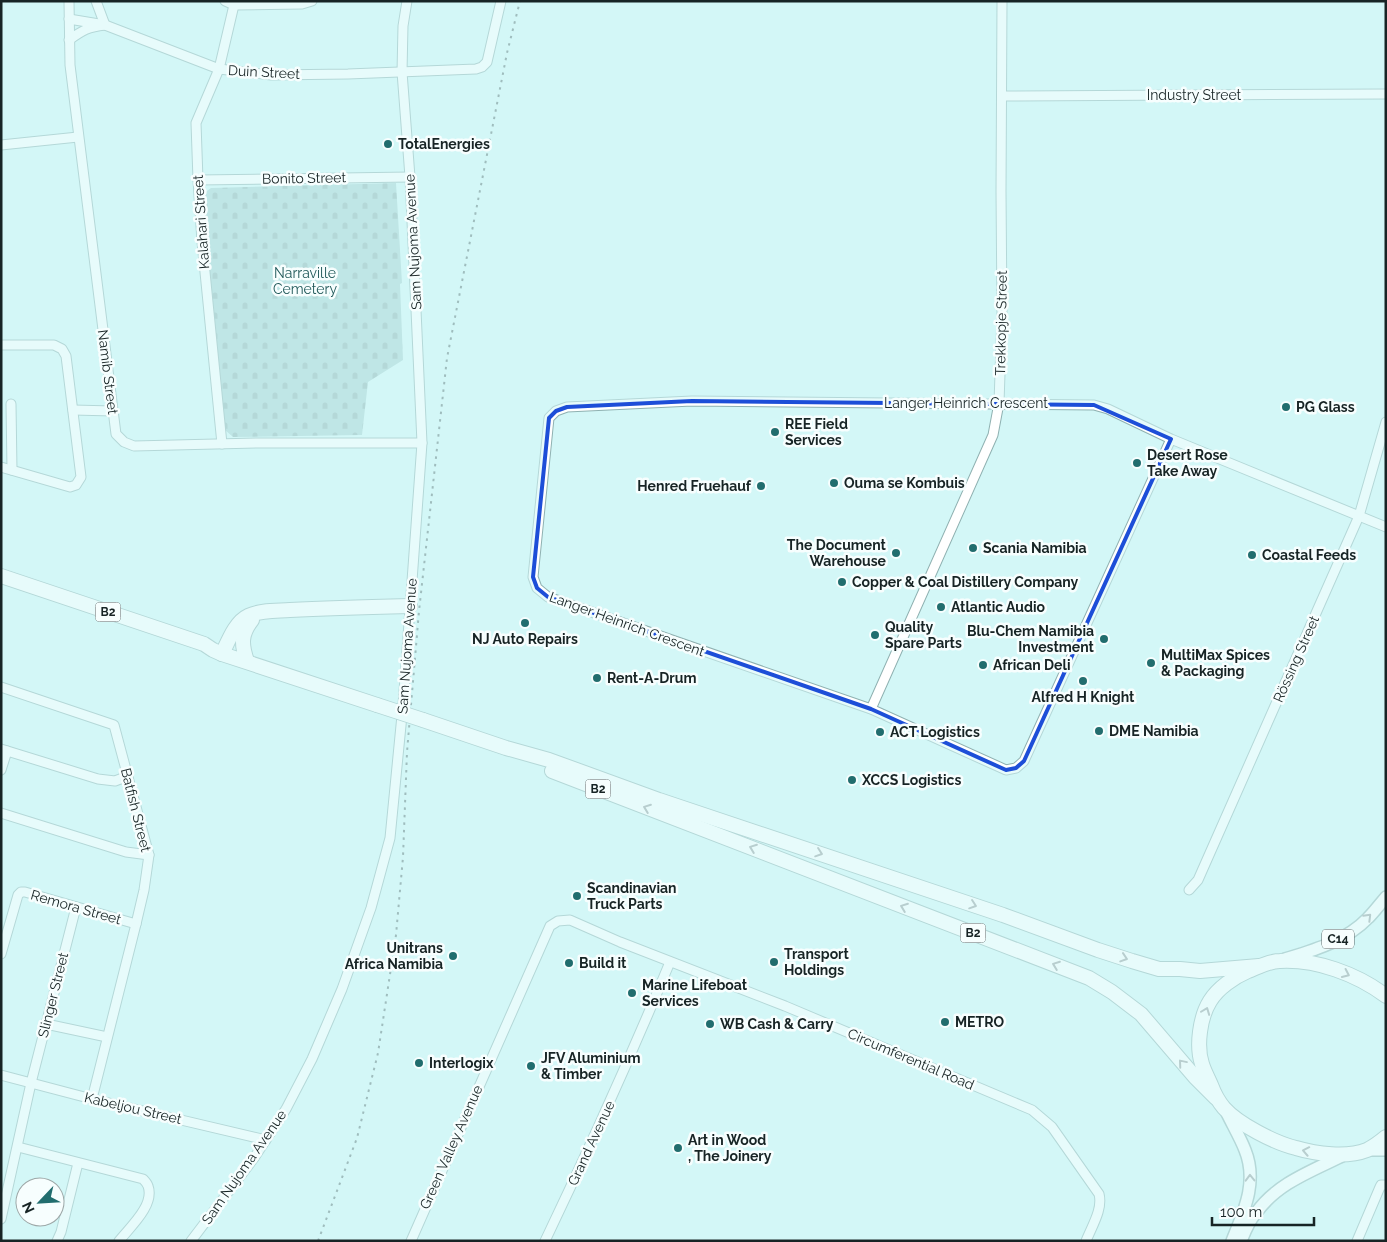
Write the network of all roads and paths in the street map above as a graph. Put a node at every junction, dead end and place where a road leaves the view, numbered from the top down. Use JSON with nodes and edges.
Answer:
{"nodes":[{"id":1,"x":69,"y":1,"type":"edge"},
{"id":2,"x":96,"y":1,"type":"edge"},
{"id":3,"x":312,"y":1,"type":"edge"},
{"id":4,"x":407,"y":1,"type":"edge"},
{"id":5,"x":501,"y":1,"type":"edge"},
{"id":6,"x":1002,"y":1,"type":"edge"},
{"id":7,"x":230,"y":3,"type":"edge"},
{"id":8,"x":69,"y":19,"type":"junction"},
{"id":9,"x":105,"y":25,"type":"junction"},
{"id":10,"x":69,"y":40,"type":"junction"},
{"id":11,"x":219,"y":69,"type":"junction"},
{"id":12,"x":402,"y":72,"type":"junction"},
{"id":13,"x":1386,"y":94,"type":"edge"},
{"id":14,"x":1002,"y":96,"type":"junction"},
{"id":15,"x":78,"y":137,"type":"junction"},
{"id":16,"x":1,"y":145,"type":"edge"},
{"id":17,"x":410,"y":177,"type":"junction"},
{"id":18,"x":198,"y":180,"type":"junction"},
{"id":19,"x":1,"y":345,"type":"edge"},
{"id":20,"x":999,"y":403,"type":"junction"},
{"id":21,"x":11,"y":404,"type":"dead end"},
{"id":22,"x":73,"y":410,"type":"junction"},
{"id":23,"x":113,"y":411,"type":"junction"},
{"id":24,"x":1386,"y":422,"type":"edge"},
{"id":25,"x":1171,"y":439,"type":"junction"},
{"id":26,"x":422,"y":443,"type":"junction"},
{"id":27,"x":222,"y":444,"type":"junction"},
{"id":28,"x":1,"y":468,"type":"edge"},
{"id":29,"x":12,"y":470,"type":"junction"},
{"id":30,"x":1359,"y":516,"type":"junction"},
{"id":31,"x":1386,"y":527,"type":"edge"},
{"id":32,"x":1,"y":576,"type":"edge"},
{"id":33,"x":1,"y":581,"type":"edge"},
{"id":34,"x":410,"y":606,"type":"junction"},
{"id":35,"x":258,"y":614,"type":"junction"},
{"id":36,"x":222,"y":653,"type":"junction"},
{"id":37,"x":247,"y":661,"type":"junction"},
{"id":38,"x":1,"y":687,"type":"edge"},
{"id":39,"x":871,"y":709,"type":"junction"},
{"id":40,"x":506,"y":748,"type":"junction"},
{"id":41,"x":4,"y":750,"type":"edge"},
{"id":42,"x":1,"y":770,"type":"edge"},
{"id":43,"x":128,"y":776,"type":"junction"},
{"id":44,"x":1,"y":813,"type":"edge"},
{"id":45,"x":149,"y":855,"type":"junction"},
{"id":46,"x":1189,"y":890,"type":"dead end"},
{"id":47,"x":1386,"y":897,"type":"edge"},
{"id":48,"x":76,"y":907,"type":"junction"},
{"id":49,"x":558,"y":921,"type":"joint"},
{"id":50,"x":136,"y":924,"type":"junction"},
{"id":51,"x":1,"y":954,"type":"edge"},
{"id":52,"x":1278,"y":960,"type":"junction"},
{"id":53,"x":670,"y":962,"type":"junction"},
{"id":54,"x":1259,"y":966,"type":"junction"},
{"id":55,"x":1386,"y":996,"type":"edge"},
{"id":56,"x":46,"y":1024,"type":"junction"},
{"id":57,"x":107,"y":1037,"type":"junction"},
{"id":58,"x":1,"y":1075,"type":"edge"},
{"id":59,"x":31,"y":1083,"type":"junction"},
{"id":60,"x":1216,"y":1098,"type":"junction"},
{"id":61,"x":92,"y":1099,"type":"junction"},
{"id":62,"x":1225,"y":1109,"type":"junction"},
{"id":63,"x":1386,"y":1138,"type":"edge"},
{"id":64,"x":266,"y":1140,"type":"junction"},
{"id":65,"x":18,"y":1147,"type":"junction"},
{"id":66,"x":1366,"y":1150,"type":"junction"},
{"id":67,"x":1386,"y":1150,"type":"edge"},
{"id":68,"x":1346,"y":1154,"type":"junction"},
{"id":69,"x":78,"y":1163,"type":"junction"},
{"id":70,"x":1384,"y":1185,"type":"edge"},
{"id":71,"x":1,"y":1219,"type":"edge"},
{"id":72,"x":57,"y":1241,"type":"edge"},
{"id":73,"x":118,"y":1241,"type":"edge"},
{"id":74,"x":191,"y":1241,"type":"edge"},
{"id":75,"x":410,"y":1241,"type":"edge"},
{"id":76,"x":545,"y":1241,"type":"edge"},
{"id":77,"x":1086,"y":1241,"type":"edge"},
{"id":78,"x":1232,"y":1241,"type":"edge"},
{"id":79,"x":1241,"y":1241,"type":"edge"},
{"id":80,"x":1357,"y":1241,"type":"edge"}],
"edges":[{"from":1,"to":8,"type":"street","name":"Namib Street"},
{"from":2,"to":9,"type":"street"},
{"from":3,"to":7,"type":"street"},
{"from":4,"to":12,"type":"street","name":"Sam Nujoma Avenue"},
{"from":5,"to":12,"type":"street","name":"Duin Street"},
{"from":6,"to":14,"type":"street","name":"Trekkopje Street"},
{"from":7,"to":11,"type":"street","name":"Kalahari Street"},
{"from":8,"to":9,"type":"street","name":"Duin Street"},
{"from":8,"to":10,"type":"street","name":"Namib Street"},
{"from":9,"to":10,"type":"street"},
{"from":9,"to":11,"type":"street","name":"Duin Street"},
{"from":10,"to":15,"type":"street","name":"Namib Street"},
{"from":11,"to":12,"type":"street","name":"Duin Street"},
{"from":11,"to":18,"type":"street","name":"Kalahari Street"},
{"from":12,"to":17,"type":"street","name":"Sam Nujoma Avenue"},
{"from":13,"to":14,"type":"street","name":"Industry Street"},
{"from":14,"to":20,"type":"street","name":"Trekkopje Street"},
{"from":15,"to":16,"type":"street"},
{"from":15,"to":23,"type":"street","name":"Namib Street"},
{"from":17,"to":18,"type":"street","name":"Bonito Street"},
{"from":17,"to":26,"type":"street","name":"Sam Nujoma Avenue"},
{"from":18,"to":27,"type":"street","name":"Kalahari Street"},
{"from":19,"to":22,"type":"street"},
{"from":20,"to":25,"type":"street","name":"Langer Heinrich Crescent"},
{"from":20,"to":39,"type":"street","name":"Trekkopje Street"},
{"from":20,"to":39,"type":"street","name":"Langer Heinrich Crescent"},
{"from":21,"to":29,"type":"street"},
{"from":22,"to":23,"type":"street"},
{"from":22,"to":29,"type":"street"},
{"from":23,"to":27,"type":"street","name":"Namib Street"},
{"from":24,"to":30,"type":"street","name":"Rössing Street"},
{"from":25,"to":30,"type":"street","name":"Langer Heinrich Crescent"},
{"from":25,"to":39,"type":"street","name":"Langer Heinrich Crescent"},
{"from":26,"to":27,"type":"street","name":"Namib Street"},
{"from":26,"to":34,"type":"street","name":"Sam Nujoma Avenue"},
{"from":28,"to":29,"type":"street"},
{"from":30,"to":31,"type":"street","name":"Langer Heinrich Crescent"},
{"from":30,"to":46,"type":"street","name":"Rössing Street"},
{"from":32,"to":36,"type":"highway","number":"B2"},
{"from":33,"to":36,"type":"highway","number":"B2"},
{"from":34,"to":35,"type":"highway"},
{"from":34,"to":64,"type":"street","name":"Sam Nujoma Avenue"},
{"from":35,"to":36,"type":"highway"},
{"from":35,"to":37,"type":"highway"},
{"from":36,"to":37,"type":"highway","number":"B2"},
{"from":37,"to":40,"type":"highway","number":"B2","bridge":true},
{"from":38,"to":43,"type":"street","name":"Batfish Street"},
{"from":40,"to":54,"type":"highway","number":"B2","one_way":true},
{"from":60,"to":40,"type":"highway","number":"B2","one_way":true},
{"from":41,"to":42,"type":"street"},
{"from":41,"to":43,"type":"street"},
{"from":43,"to":45,"type":"street","name":"Batfish Street"},
{"from":44,"to":45,"type":"street"},
{"from":45,"to":50,"type":"street","name":"Batfish Street"},
{"from":52,"to":47,"type":"main road","number":"C14","one_way":true},
{"from":48,"to":50,"type":"street","name":"Remora Street"},
{"from":48,"to":51,"type":"street","name":"Remora Street"},
{"from":48,"to":56,"type":"street","name":"Slinger Street"},
{"from":49,"to":53,"type":"street","name":"Circumferential Road"},
{"from":49,"to":75,"type":"street","name":"Green Valley Avenue"},
{"from":50,"to":57,"type":"street","name":"Batfish Street"},
{"from":52,"to":54,"type":"highway"},
{"from":52,"to":55,"type":"highway","one_way":true},
{"from":53,"to":76,"type":"street","name":"Grand Avenue"},
{"from":53,"to":77,"type":"street","name":"Circumferential Road"},
{"from":60,"to":54,"type":"highway","one_way":true},
{"from":56,"to":57,"type":"street"},
{"from":56,"to":59,"type":"street","name":"Slinger Street"},
{"from":57,"to":61,"type":"street","name":"Batfish Street"},
{"from":58,"to":59,"type":"street","name":"Kabeljou Street"},
{"from":59,"to":61,"type":"street","name":"Kabeljou Street"},
{"from":59,"to":65,"type":"street","name":"Slinger Street"},
{"from":60,"to":62,"type":"highway"},
{"from":61,"to":64,"type":"street","name":"Kabeljou Street"},
{"from":68,"to":62,"type":"highway","one_way":true},
{"from":78,"to":62,"type":"main road","one_way":true},
{"from":63,"to":66,"type":"highway"},
{"from":64,"to":74,"type":"street","name":"Sam Nujoma Avenue"},
{"from":65,"to":69,"type":"street"},
{"from":65,"to":71,"type":"street","name":"Slinger Street"},
{"from":66,"to":67,"type":"main road"},
{"from":66,"to":68,"type":"highway"},
{"from":68,"to":79,"type":"main road"},
{"from":69,"to":72,"type":"street"},
{"from":69,"to":73,"type":"street"},
{"from":70,"to":80,"type":"street"}]}
